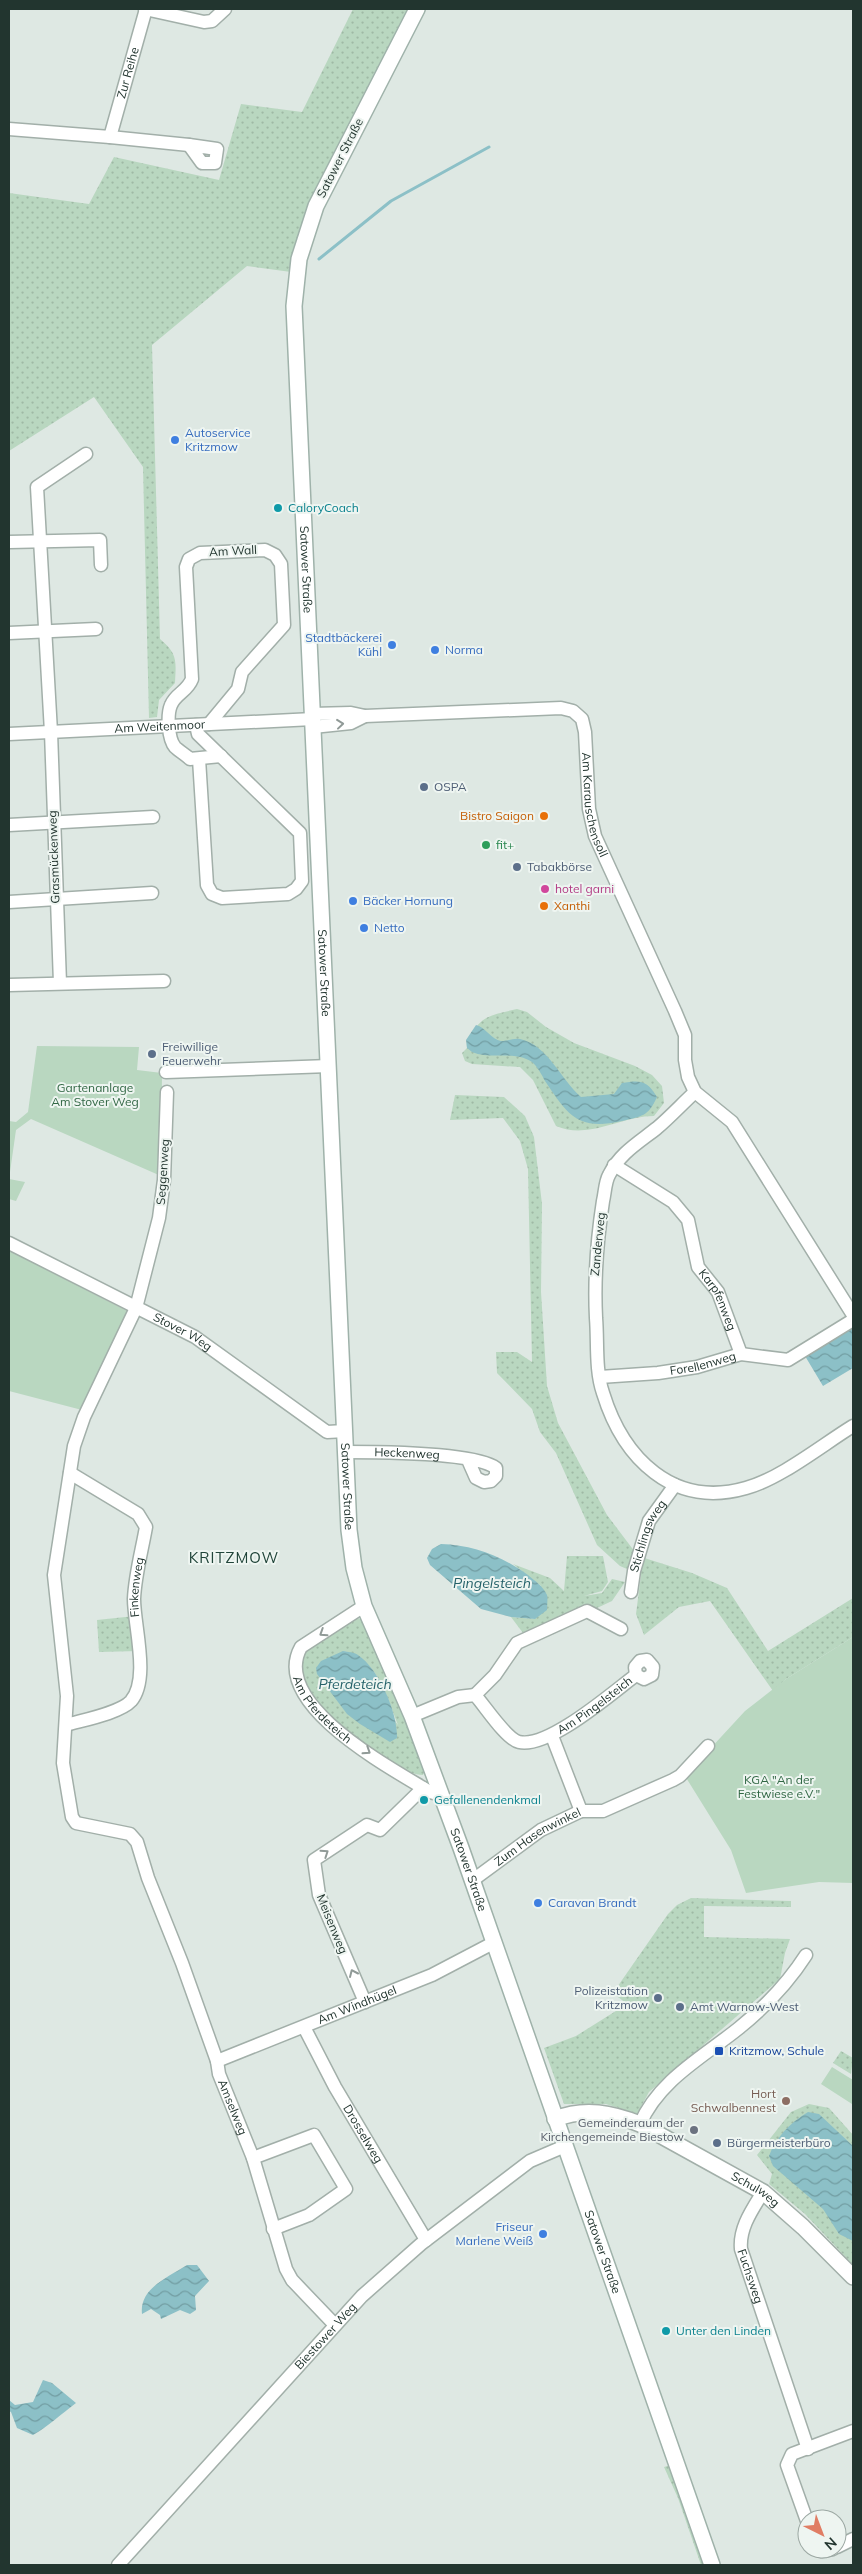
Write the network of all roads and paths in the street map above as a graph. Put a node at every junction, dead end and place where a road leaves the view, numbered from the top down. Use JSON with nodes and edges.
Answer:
{"nodes":[{"id":1,"x":145,"y":9,"type":"edge"},
{"id":2,"x":225,"y":9,"type":"edge"},
{"id":3,"x":417,"y":9,"type":"edge"},
{"id":4,"x":9,"y":129,"type":"edge"},
{"id":5,"x":110,"y":137,"type":"junction"},
{"id":6,"x":189,"y":145,"type":"dead end"},
{"id":7,"x":86,"y":454,"type":"dead end"},
{"id":8,"x":42,"y":540,"type":"junction"},
{"id":9,"x":9,"y":542,"type":"edge"},
{"id":10,"x":101,"y":566,"type":"dead end"},
{"id":11,"x":96,"y":629,"type":"dead end"},
{"id":12,"x":9,"y":633,"type":"edge"},
{"id":13,"x":45,"y":633,"type":"junction"},
{"id":14,"x":313,"y":720,"type":"junction"},
{"id":15,"x":203,"y":724,"type":"junction"},
{"id":16,"x":170,"y":726,"type":"junction"},
{"id":17,"x":51,"y":732,"type":"junction"},
{"id":18,"x":9,"y":734,"type":"edge"},
{"id":19,"x":221,"y":756,"type":"junction"},
{"id":20,"x":199,"y":759,"type":"junction"},
{"id":21,"x":153,"y":816,"type":"dead end"},
{"id":22,"x":53,"y":823,"type":"junction"},
{"id":23,"x":9,"y":826,"type":"edge"},
{"id":24,"x":152,"y":893,"type":"dead end"},
{"id":25,"x":55,"y":899,"type":"junction"},
{"id":26,"x":9,"y":902,"type":"edge"},
{"id":27,"x":164,"y":981,"type":"dead end"},
{"id":28,"x":60,"y":983,"type":"junction"},
{"id":29,"x":9,"y":985,"type":"edge"},
{"id":30,"x":329,"y":1066,"type":"junction"},
{"id":31,"x":166,"y":1072,"type":"dead end"},
{"id":32,"x":167,"y":1092,"type":"dead end"},
{"id":33,"x":695,"y":1092,"type":"junction"},
{"id":34,"x":614,"y":1165,"type":"junction"},
{"id":35,"x":9,"y":1243,"type":"edge"},
{"id":36,"x":136,"y":1308,"type":"junction"},
{"id":37,"x":853,"y":1315,"type":"edge"},
{"id":38,"x":853,"y":1320,"type":"edge"},
{"id":39,"x":741,"y":1354,"type":"junction"},
{"id":40,"x":600,"y":1376,"type":"junction"},
{"id":41,"x":853,"y":1426,"type":"edge"},
{"id":42,"x":345,"y":1432,"type":"junction"},
{"id":43,"x":346,"y":1452,"type":"junction"},
{"id":44,"x":468,"y":1460,"type":"dead end"},
{"id":45,"x":70,"y":1474,"type":"junction"},
{"id":46,"x":675,"y":1485,"type":"junction"},
{"id":47,"x":631,"y":1592,"type":"dead end"},
{"id":48,"x":364,"y":1606,"type":"junction"},
{"id":49,"x":621,"y":1629,"type":"dead end"},
{"id":50,"x":636,"y":1675,"type":"dead end"},
{"id":51,"x":476,"y":1695,"type":"junction"},
{"id":52,"x":412,"y":1716,"type":"junction"},
{"id":53,"x":66,"y":1725,"type":"junction"},
{"id":54,"x":552,"y":1736,"type":"junction"},
{"id":55,"x":708,"y":1746,"type":"dead end"},
{"id":56,"x":423,"y":1788,"type":"junction"},
{"id":57,"x":441,"y":1795,"type":"junction"},
{"id":58,"x":582,"y":1811,"type":"junction"},
{"id":59,"x":472,"y":1880,"type":"junction"},
{"id":60,"x":495,"y":1942,"type":"junction"},
{"id":61,"x":806,"y":1955,"type":"dead end"},
{"id":62,"x":365,"y":2002,"type":"junction"},
{"id":63,"x":304,"y":2027,"type":"junction"},
{"id":64,"x":217,"y":2061,"type":"junction"},
{"id":65,"x":556,"y":2119,"type":"junction"},
{"id":66,"x":640,"y":2124,"type":"junction"},
{"id":67,"x":565,"y":2146,"type":"junction"},
{"id":68,"x":253,"y":2158,"type":"junction"},
{"id":69,"x":763,"y":2192,"type":"junction"},
{"id":70,"x":273,"y":2229,"type":"junction"},
{"id":71,"x":426,"y":2240,"type":"junction"},
{"id":72,"x":853,"y":2278,"type":"edge"},
{"id":73,"x":335,"y":2326,"type":"junction"},
{"id":74,"x":853,"y":2431,"type":"edge"},
{"id":75,"x":808,"y":2449,"type":"junction"},
{"id":76,"x":803,"y":2509,"type":"edge"},
{"id":77,"x":118,"y":2565,"type":"edge"},
{"id":78,"x":712,"y":2565,"type":"edge"}],
"edges":[{"from":1,"to":2,"type":"street"},
{"from":1,"to":5,"type":"street","name":"Zur Reihe"},
{"from":3,"to":14,"type":"main road","name":"Satower Straße"},
{"from":4,"to":5,"type":"street"},
{"from":5,"to":6,"type":"street"},
{"from":7,"to":8,"type":"street","name":"Grasmückenweg"},
{"from":8,"to":9,"type":"street"},
{"from":8,"to":10,"type":"street"},
{"from":8,"to":13,"type":"street","name":"Grasmückenweg"},
{"from":11,"to":13,"type":"street"},
{"from":12,"to":13,"type":"street"},
{"from":13,"to":17,"type":"street","name":"Grasmückenweg"},
{"from":14,"to":15,"type":"street","name":"Am Weitenmoor"},
{"from":14,"to":30,"type":"main road","name":"Satower Straße"},
{"from":14,"to":33,"type":"street","name":"Am Karauschensoll"},
{"from":15,"to":16,"type":"street","name":"Am Weitenmoor"},
{"from":15,"to":16,"type":"street","name":"Am Wall"},
{"from":15,"to":19,"type":"street"},
{"from":16,"to":17,"type":"street","name":"Am Weitenmoor"},
{"from":16,"to":20,"type":"street","name":"Am Wall"},
{"from":17,"to":18,"type":"street","name":"Am Weitenmoor"},
{"from":17,"to":22,"type":"street","name":"Grasmückenweg"},
{"from":19,"to":20,"type":"street"},
{"from":19,"to":20,"type":"street"},
{"from":21,"to":22,"type":"street"},
{"from":22,"to":23,"type":"street"},
{"from":22,"to":25,"type":"street","name":"Grasmückenweg"},
{"from":24,"to":25,"type":"street"},
{"from":25,"to":26,"type":"street"},
{"from":25,"to":28,"type":"street","name":"Grasmückenweg"},
{"from":27,"to":28,"type":"street"},
{"from":28,"to":29,"type":"street"},
{"from":30,"to":31,"type":"street"},
{"from":30,"to":42,"type":"main road","name":"Satower Straße"},
{"from":32,"to":36,"type":"street","name":"Seggenweg"},
{"from":33,"to":34,"type":"street","name":"Zanderweg"},
{"from":33,"to":37,"type":"street"},
{"from":34,"to":39,"type":"street","name":"Karpfenweg"},
{"from":34,"to":40,"type":"street","name":"Zanderweg"},
{"from":35,"to":36,"type":"street","name":"Stover Weg"},
{"from":36,"to":42,"type":"street","name":"Stover Weg"},
{"from":36,"to":45,"type":"street"},
{"from":38,"to":39,"type":"street","name":"Forellenweg"},
{"from":39,"to":40,"type":"street","name":"Forellenweg"},
{"from":40,"to":46,"type":"street","name":"Zanderweg"},
{"from":41,"to":46,"type":"street","name":"Zanderweg"},
{"from":42,"to":43,"type":"main road","name":"Satower Straße"},
{"from":43,"to":44,"type":"street","name":"Heckenweg"},
{"from":43,"to":48,"type":"main road","name":"Satower Straße"},
{"from":45,"to":53,"type":"street"},
{"from":45,"to":53,"type":"street","name":"Finkenweg"},
{"from":46,"to":47,"type":"street","name":"Stichlingsweg"},
{"from":48,"to":52,"type":"main road","name":"Satower Straße"},
{"from":48,"to":56,"type":"street","name":"Am Pferdeteich","one_way":true},
{"from":49,"to":51,"type":"street"},
{"from":50,"to":54,"type":"street","name":"Am Pingelsteich"},
{"from":51,"to":52,"type":"street"},
{"from":51,"to":54,"type":"street","name":"Am Pingelsteich"},
{"from":52,"to":57,"type":"main road","name":"Satower Straße"},
{"from":53,"to":64,"type":"street","name":"Amselweg"},
{"from":54,"to":58,"type":"street","name":"Am Pingelsteich"},
{"from":55,"to":58,"type":"street","name":"Zum Hasenwinkel"},
{"from":56,"to":57,"type":"street","name":"Am Pferdeteich"},
{"from":62,"to":56,"type":"street","name":"Meisenweg","one_way":true},
{"from":57,"to":59,"type":"main road","name":"Satower Straße"},
{"from":58,"to":59,"type":"street","name":"Zum Hasenwinkel"},
{"from":59,"to":60,"type":"main road","name":"Satower Straße"},
{"from":60,"to":62,"type":"street","name":"Am Windhügel"},
{"from":60,"to":65,"type":"main road","name":"Satower Straße"},
{"from":61,"to":66,"type":"street"},
{"from":62,"to":63,"type":"street","name":"Am Windhügel"},
{"from":63,"to":64,"type":"street","name":"Am Windhügel"},
{"from":63,"to":71,"type":"street","name":"Drosselweg"},
{"from":64,"to":68,"type":"street","name":"Amselweg"},
{"from":65,"to":66,"type":"main road","name":"Schulweg"},
{"from":65,"to":67,"type":"main road","name":"Satower Straße"},
{"from":66,"to":69,"type":"main road","name":"Schulweg"},
{"from":67,"to":71,"type":"street","name":"Biestower Weg"},
{"from":67,"to":78,"type":"main road","name":"Satower Straße"},
{"from":68,"to":70,"type":"street","name":"Amselweg"},
{"from":68,"to":70,"type":"street"},
{"from":69,"to":72,"type":"main road","name":"Schulweg"},
{"from":69,"to":75,"type":"street","name":"Fuchsweg"},
{"from":70,"to":73,"type":"street","name":"Amselweg"},
{"from":71,"to":73,"type":"street","name":"Biestower Weg"},
{"from":73,"to":77,"type":"street","name":"Biestower Weg"},
{"from":74,"to":75,"type":"street"},
{"from":75,"to":76,"type":"street"}]}
